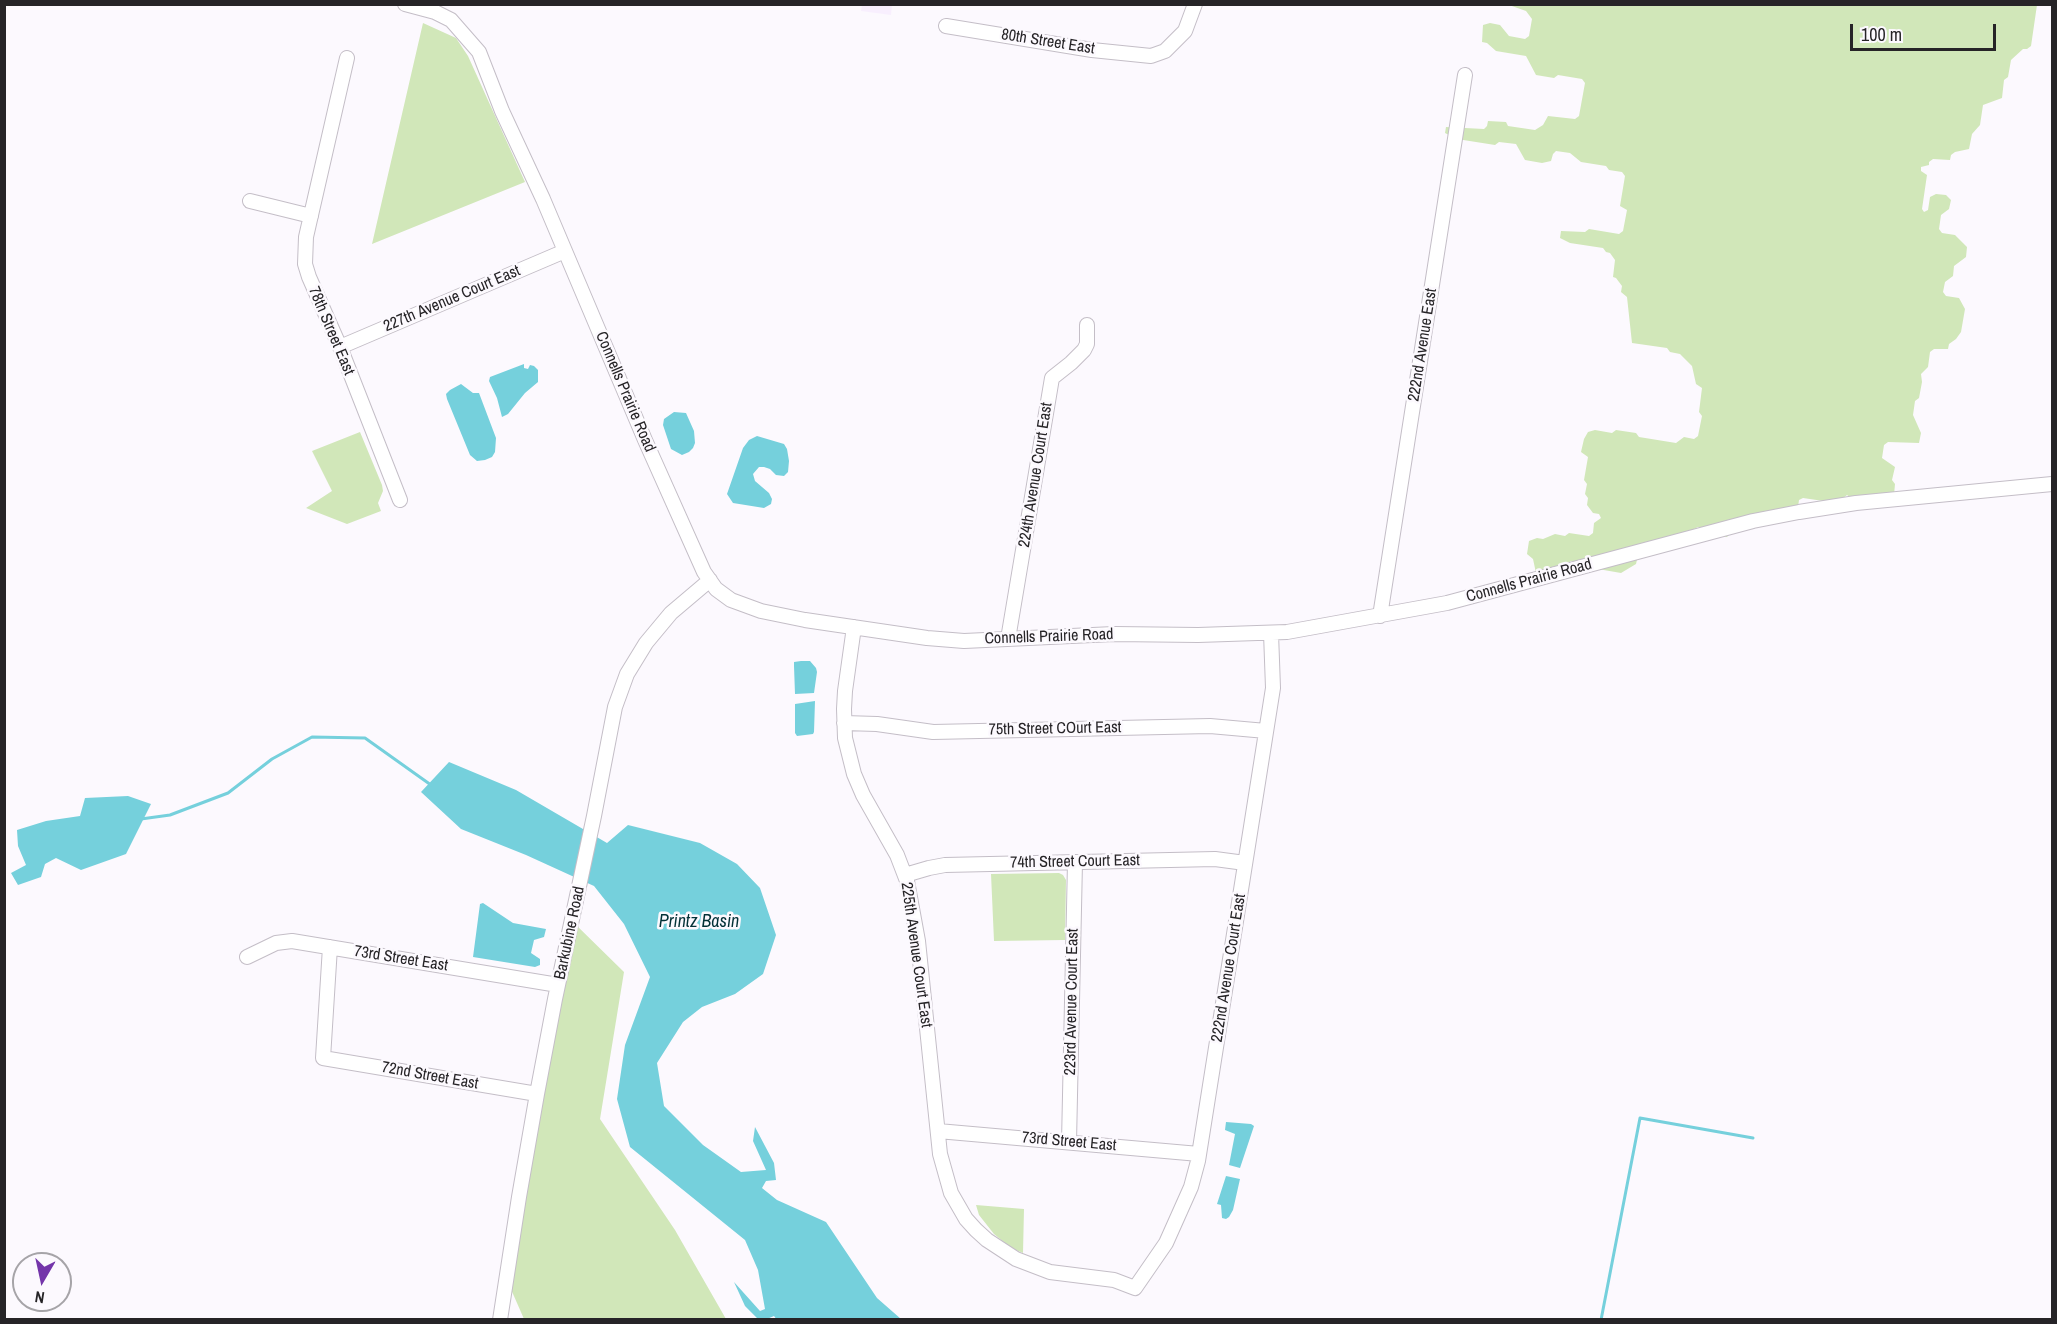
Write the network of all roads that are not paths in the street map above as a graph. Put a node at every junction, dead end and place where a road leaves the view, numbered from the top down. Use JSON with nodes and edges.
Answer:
{"nodes":[{"id":1,"x":405,"y":4,"type":"edge"},
{"id":2,"x":1195,"y":4,"type":"edge"},
{"id":3,"x":946,"y":26,"type":"dead end"},
{"id":4,"x":347,"y":58,"type":"dead end"},
{"id":5,"x":1465,"y":75,"type":"dead end"},
{"id":6,"x":250,"y":201,"type":"dead end"},
{"id":7,"x":311,"y":216,"type":"junction"},
{"id":8,"x":565,"y":251,"type":"junction"},
{"id":9,"x":1087,"y":325,"type":"dead end"},
{"id":10,"x":340,"y":347,"type":"junction"},
{"id":11,"x":2052,"y":484,"type":"edge"},
{"id":12,"x":400,"y":500,"type":"dead end"},
{"id":13,"x":710,"y":580,"type":"junction"},
{"id":14,"x":1380,"y":616,"type":"junction"},
{"id":15,"x":854,"y":627,"type":"junction"},
{"id":16,"x":1271,"y":633,"type":"junction"},
{"id":17,"x":1008,"y":639,"type":"junction"},
{"id":18,"x":844,"y":723,"type":"junction"},
{"id":19,"x":1266,"y":731,"type":"junction"},
{"id":20,"x":1075,"y":862,"type":"junction"},
{"id":21,"x":1245,"y":863,"type":"junction"},
{"id":22,"x":905,"y":875,"type":"junction"},
{"id":23,"x":330,"y":947,"type":"junction"},
{"id":24,"x":247,"y":957,"type":"dead end"},
{"id":25,"x":558,"y":985,"type":"junction"},
{"id":26,"x":537,"y":1094,"type":"junction"},
{"id":27,"x":938,"y":1131,"type":"junction"},
{"id":28,"x":1069,"y":1142,"type":"junction"},
{"id":29,"x":1199,"y":1154,"type":"junction"},
{"id":30,"x":1135,"y":1287,"type":"joint"},
{"id":31,"x":500,"y":1320,"type":"edge"}],
"edges":[{"from":1,"to":8,"type":"street","name":"Connells Prairie Road"},
{"from":2,"to":3,"type":"street","name":"80th Street East"},
{"from":4,"to":7,"type":"street","name":"78th Street East"},
{"from":5,"to":14,"type":"street","name":"222nd Avenue East"},
{"from":6,"to":7,"type":"street"},
{"from":7,"to":10,"type":"street","name":"78th Street East"},
{"from":8,"to":10,"type":"street","name":"227th Avenue Court East"},
{"from":8,"to":13,"type":"street","name":"Connells Prairie Road"},
{"from":9,"to":17,"type":"street","name":"224th Avenue Court East"},
{"from":10,"to":12,"type":"street","name":"78th Street East"},
{"from":11,"to":14,"type":"street","name":"Connells Prairie Road"},
{"from":13,"to":15,"type":"street","name":"Connells Prairie Road"},
{"from":13,"to":25,"type":"street","name":"Barkubine Road"},
{"from":14,"to":16,"type":"street","name":"Connells Prairie Road"},
{"from":15,"to":17,"type":"street","name":"Connells Prairie Road"},
{"from":15,"to":18,"type":"street","name":"225th Avenue Court East"},
{"from":16,"to":17,"type":"street","name":"Connells Prairie Road"},
{"from":16,"to":19,"type":"street","name":"222nd Avenue Court East"},
{"from":18,"to":19,"type":"street","name":"75th Street COurt East"},
{"from":18,"to":22,"type":"street","name":"225th Avenue Court East"},
{"from":19,"to":21,"type":"street","name":"222nd Avenue Court East"},
{"from":20,"to":21,"type":"street","name":"74th Street Court East"},
{"from":20,"to":22,"type":"street","name":"74th Street Court East"},
{"from":20,"to":28,"type":"street","name":"223rd Avenue Court East"},
{"from":21,"to":29,"type":"street","name":"222nd Avenue Court East"},
{"from":22,"to":27,"type":"street","name":"225th Avenue Court East"},
{"from":23,"to":24,"type":"street","name":"73rd Street East"},
{"from":23,"to":25,"type":"street","name":"73rd Street East"},
{"from":23,"to":26,"type":"street","name":"72nd Street East"},
{"from":25,"to":26,"type":"street","name":"Barkubine Road"},
{"from":26,"to":31,"type":"street","name":"Barkubine Road"},
{"from":27,"to":28,"type":"street","name":"73rd Street East"},
{"from":27,"to":30,"type":"street","name":"225th Avenue Court East"},
{"from":28,"to":29,"type":"street","name":"73rd Street East"},
{"from":29,"to":30,"type":"street","name":"222nd Avenue Court East"}]}
